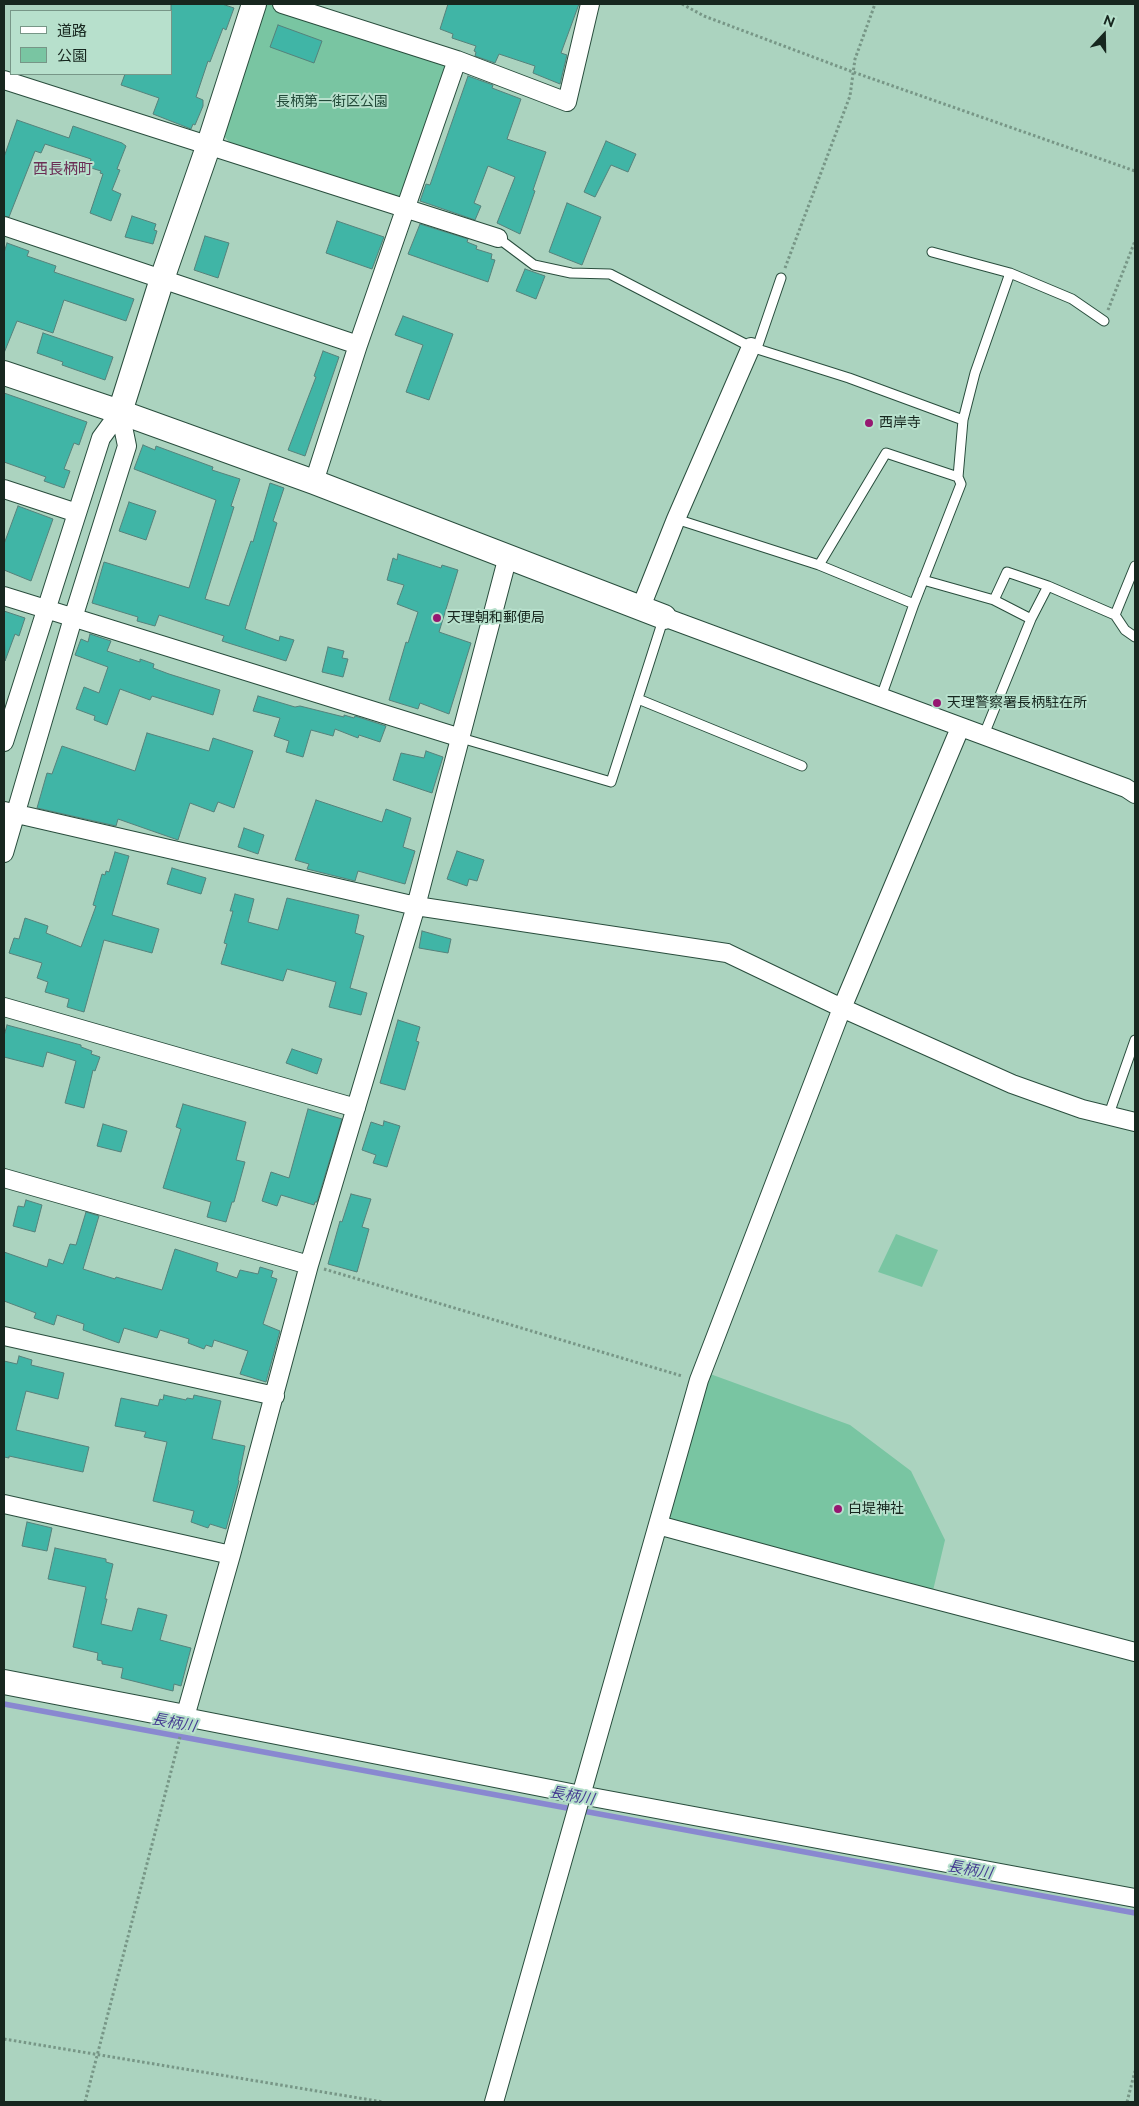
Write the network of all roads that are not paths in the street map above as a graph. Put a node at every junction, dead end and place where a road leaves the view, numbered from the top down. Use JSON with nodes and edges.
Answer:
{"nodes":[{"id":1,"x":254,"y":4,"type":"edge"},
{"id":2,"x":282,"y":4,"type":"edge"},
{"id":3,"x":590,"y":4,"type":"edge"},
{"id":4,"x":458,"y":60,"type":"junction"},
{"id":5,"x":4,"y":80,"type":"edge"},
{"id":6,"x":208,"y":147,"type":"junction"},
{"id":7,"x":406,"y":210,"type":"junction"},
{"id":8,"x":4,"y":226,"type":"edge"},
{"id":9,"x":498,"y":238,"type":"joint"},
{"id":10,"x":932,"y":252,"type":"dead end"},
{"id":11,"x":1010,"y":273,"type":"junction"},
{"id":12,"x":781,"y":278,"type":"road end"},
{"id":13,"x":162,"y":279,"type":"junction"},
{"id":14,"x":1104,"y":321,"type":"road end"},
{"id":15,"x":358,"y":345,"type":"junction"},
{"id":16,"x":754,"y":347,"type":"junction"},
{"id":17,"x":4,"y":373,"type":"edge"},
{"id":18,"x":120,"y":412,"type":"junction"},
{"id":19,"x":963,"y":420,"type":"junction"},
{"id":20,"x":958,"y":477,"type":"junction"},
{"id":21,"x":314,"y":482,"type":"junction"},
{"id":22,"x":4,"y":489,"type":"edge"},
{"id":23,"x":77,"y":513,"type":"junction"},
{"id":24,"x":676,"y":519,"type":"junction"},
{"id":25,"x":508,"y":556,"type":"junction"},
{"id":26,"x":819,"y":565,"type":"junction"},
{"id":27,"x":1135,"y":566,"type":"edge"},
{"id":28,"x":923,"y":580,"type":"junction"},
{"id":29,"x":1048,"y":586,"type":"junction"},
{"id":30,"x":4,"y":596,"type":"edge"},
{"id":31,"x":994,"y":600,"type":"junction"},
{"id":32,"x":914,"y":604,"type":"junction"},
{"id":33,"x":642,"y":607,"type":"junction"},
{"id":34,"x":45,"y":610,"type":"junction"},
{"id":35,"x":1115,"y":615,"type":"junction"},
{"id":36,"x":664,"y":617,"type":"junction"},
{"id":37,"x":72,"y":618,"type":"junction"},
{"id":38,"x":1031,"y":619,"type":"junction"},
{"id":39,"x":1135,"y":637,"type":"edge"},
{"id":40,"x":881,"y":697,"type":"junction"},
{"id":41,"x":638,"y":699,"type":"junction"},
{"id":42,"x":9,"y":710,"type":"edge"},
{"id":43,"x":960,"y":728,"type":"junction"},
{"id":44,"x":984,"y":736,"type":"junction"},
{"id":45,"x":461,"y":738,"type":"junction"},
{"id":46,"x":4,"y":742,"type":"edge"},
{"id":47,"x":802,"y":766,"type":"dead end"},
{"id":48,"x":1135,"y":794,"type":"edge"},
{"id":49,"x":10,"y":813,"type":"edge"},
{"id":50,"x":4,"y":853,"type":"edge"},
{"id":51,"x":416,"y":906,"type":"junction"},
{"id":52,"x":4,"y":1007,"type":"edge"},
{"id":53,"x":842,"y":1008,"type":"junction"},
{"id":54,"x":1135,"y":1040,"type":"edge"},
{"id":55,"x":356,"y":1108,"type":"junction"},
{"id":56,"x":1109,"y":1114,"type":"junction"},
{"id":57,"x":1135,"y":1122,"type":"edge"},
{"id":58,"x":4,"y":1178,"type":"edge"},
{"id":59,"x":309,"y":1265,"type":"junction"},
{"id":60,"x":4,"y":1336,"type":"edge"},
{"id":61,"x":275,"y":1396,"type":"junction"},
{"id":62,"x":4,"y":1504,"type":"edge"},
{"id":63,"x":658,"y":1525,"type":"junction"},
{"id":64,"x":231,"y":1555,"type":"junction"},
{"id":65,"x":1135,"y":1652,"type":"edge"},
{"id":66,"x":4,"y":1682,"type":"edge"},
{"id":67,"x":185,"y":1717,"type":"junction"},
{"id":68,"x":581,"y":1795,"type":"junction"},
{"id":69,"x":1135,"y":1898,"type":"edge"},
{"id":70,"x":494,"y":2102,"type":"edge"}],
"edges":[{"from":1,"to":6,"type":"street"},
{"from":2,"to":4,"type":"street"},
{"from":3,"to":4,"type":"street"},
{"from":4,"to":7,"type":"street"},
{"from":5,"to":6,"type":"street"},
{"from":6,"to":7,"type":"street"},
{"from":6,"to":13,"type":"street"},
{"from":7,"to":9,"type":"street"},
{"from":7,"to":15,"type":"street"},
{"from":8,"to":13,"type":"street"},
{"from":9,"to":16,"type":"lane"},
{"from":10,"to":11,"type":"lane"},
{"from":11,"to":14,"type":"lane"},
{"from":11,"to":19,"type":"lane"},
{"from":12,"to":16,"type":"lane"},
{"from":13,"to":15,"type":"street"},
{"from":13,"to":18,"type":"street"},
{"from":15,"to":21,"type":"street"},
{"from":16,"to":19,"type":"lane"},
{"from":16,"to":24,"type":"street"},
{"from":17,"to":18,"type":"street"},
{"from":18,"to":21,"type":"street"},
{"from":18,"to":23,"type":"street"},
{"from":18,"to":37,"type":"street"},
{"from":19,"to":20,"type":"lane"},
{"from":20,"to":26,"type":"lane"},
{"from":20,"to":28,"type":"lane"},
{"from":21,"to":25,"type":"street"},
{"from":22,"to":23,"type":"street"},
{"from":23,"to":34,"type":"street"},
{"from":24,"to":26,"type":"lane"},
{"from":24,"to":33,"type":"street"},
{"from":25,"to":33,"type":"street"},
{"from":25,"to":45,"type":"street"},
{"from":26,"to":32,"type":"lane"},
{"from":27,"to":35,"type":"lane"},
{"from":28,"to":31,"type":"lane"},
{"from":28,"to":32,"type":"lane"},
{"from":29,"to":31,"type":"lane"},
{"from":29,"to":35,"type":"lane"},
{"from":29,"to":38,"type":"lane"},
{"from":30,"to":34,"type":"street"},
{"from":31,"to":38,"type":"lane"},
{"from":32,"to":40,"type":"lane"},
{"from":33,"to":36,"type":"street"},
{"from":34,"to":37,"type":"street"},
{"from":34,"to":42,"type":"street"},
{"from":35,"to":39,"type":"lane"},
{"from":36,"to":40,"type":"street"},
{"from":36,"to":41,"type":"lane"},
{"from":37,"to":45,"type":"street"},
{"from":37,"to":49,"type":"street"},
{"from":38,"to":44,"type":"lane"},
{"from":40,"to":43,"type":"street"},
{"from":41,"to":45,"type":"lane"},
{"from":41,"to":47,"type":"lane"},
{"from":42,"to":46,"type":"street"},
{"from":43,"to":44,"type":"street"},
{"from":43,"to":53,"type":"street"},
{"from":44,"to":48,"type":"street"},
{"from":45,"to":51,"type":"street"},
{"from":49,"to":50,"type":"street"},
{"from":49,"to":51,"type":"street"},
{"from":51,"to":53,"type":"street"},
{"from":51,"to":55,"type":"street"},
{"from":52,"to":55,"type":"street"},
{"from":53,"to":56,"type":"street"},
{"from":53,"to":63,"type":"street"},
{"from":54,"to":56,"type":"lane"},
{"from":55,"to":59,"type":"street"},
{"from":56,"to":57,"type":"street"},
{"from":58,"to":59,"type":"street"},
{"from":59,"to":61,"type":"street"},
{"from":60,"to":61,"type":"street"},
{"from":61,"to":64,"type":"street"},
{"from":62,"to":64,"type":"street"},
{"from":63,"to":65,"type":"street"},
{"from":63,"to":68,"type":"street"},
{"from":64,"to":67,"type":"street"},
{"from":66,"to":67,"type":"street"},
{"from":67,"to":68,"type":"street"},
{"from":68,"to":69,"type":"street"},
{"from":68,"to":70,"type":"street"}]}
